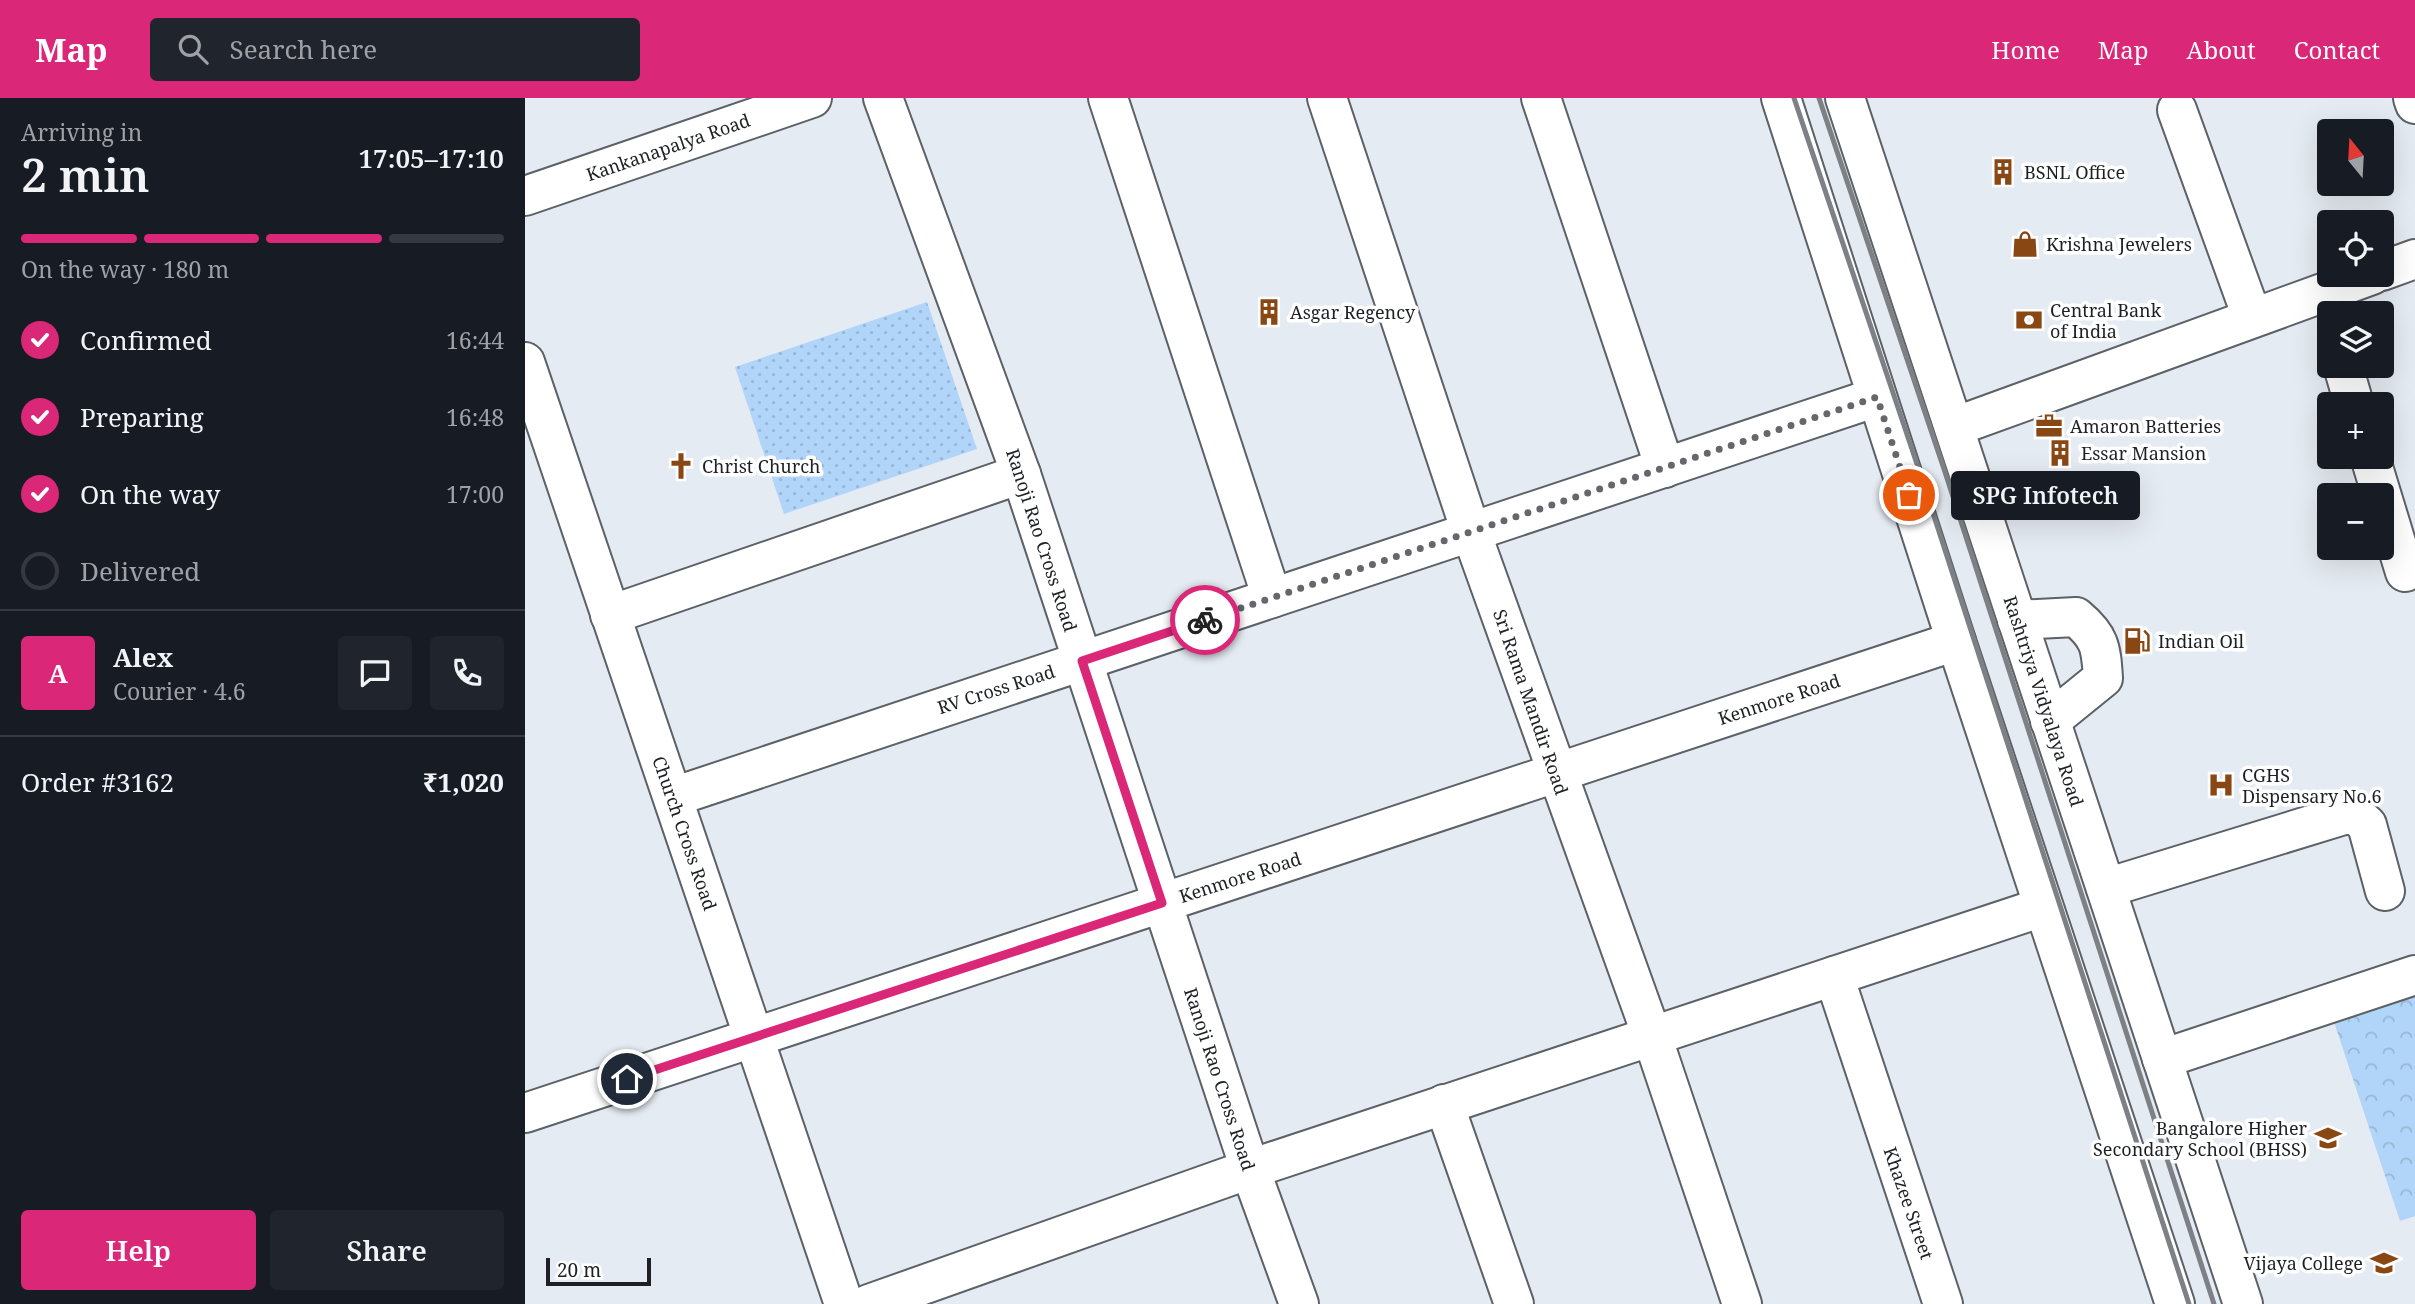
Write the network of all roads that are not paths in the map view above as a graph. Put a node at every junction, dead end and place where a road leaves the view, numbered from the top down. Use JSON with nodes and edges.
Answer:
{"nodes":[{"id":1,"x":812,"y":98,"type":"edge"},
{"id":2,"x":883,"y":98,"type":"edge"},
{"id":3,"x":1108,"y":98,"type":"edge"},
{"id":4,"x":1327,"y":98,"type":"edge"},
{"id":5,"x":1541,"y":98,"type":"edge"},
{"id":6,"x":1781,"y":98,"type":"edge"},
{"id":7,"x":1845,"y":98,"type":"edge"},
{"id":8,"x":2413,"y":98,"type":"edge"},
{"id":9,"x":2415,"y":104,"type":"edge"},
{"id":10,"x":2177,"y":110,"type":"dead end"},
{"id":11,"x":525,"y":197,"type":"edge"},
{"id":12,"x":2415,"y":259,"type":"edge"},
{"id":13,"x":2394,"y":267,"type":"edge"},
{"id":14,"x":2354,"y":287,"type":"edge"},
{"id":15,"x":2334,"y":301,"type":"edge"},
{"id":16,"x":2317,"y":308,"type":"edge"},
{"id":17,"x":2252,"y":317,"type":"junction"},
{"id":18,"x":525,"y":362,"type":"edge"},
{"id":19,"x":1877,"y":397,"type":"junction"},
{"id":20,"x":1954,"y":427,"type":"junction"},
{"id":21,"x":1665,"y":468,"type":"junction"},
{"id":22,"x":2374,"y":469,"type":"edge"},
{"id":23,"x":1021,"y":474,"type":"junction"},
{"id":24,"x":1471,"y":532,"type":"junction"},
{"id":25,"x":2405,"y":572,"type":"dead end"},
{"id":26,"x":1272,"y":598,"type":"junction"},
{"id":27,"x":610,"y":615,"type":"junction"},
{"id":28,"x":2017,"y":620,"type":"junction"},
{"id":29,"x":1955,"y":641,"type":"junction"},
{"id":30,"x":1082,"y":661,"type":"junction"},
{"id":31,"x":2050,"y":721,"type":"junction"},
{"id":32,"x":1556,"y":773,"type":"junction"},
{"id":33,"x":673,"y":797,"type":"junction"},
{"id":34,"x":2106,"y":888,"type":"junction"},
{"id":35,"x":2385,"y":891,"type":"dead end"},
{"id":36,"x":1162,"y":903,"type":"junction"},
{"id":37,"x":2043,"y":906,"type":"junction"},
{"id":38,"x":2415,"y":975,"type":"edge"},
{"id":39,"x":1834,"y":976,"type":"junction"},
{"id":40,"x":1652,"y":1036,"type":"junction"},
{"id":41,"x":754,"y":1037,"type":"junction"},
{"id":42,"x":2162,"y":1059,"type":"junction"},
{"id":43,"x":1444,"y":1104,"type":"junction"},
{"id":44,"x":525,"y":1113,"type":"edge"},
{"id":45,"x":1250,"y":1169,"type":"junction"},
{"id":46,"x":844,"y":1304,"type":"edge"},
{"id":47,"x":869,"y":1304,"type":"edge"},
{"id":48,"x":1300,"y":1304,"type":"edge"},
{"id":49,"x":1514,"y":1304,"type":"edge"},
{"id":50,"x":1742,"y":1304,"type":"edge"},
{"id":51,"x":1943,"y":1304,"type":"edge"},
{"id":52,"x":2175,"y":1304,"type":"edge"},
{"id":53,"x":2242,"y":1304,"type":"edge"}],
"edges":[{"from":1,"to":11,"type":"street","name":"Kankanapalya Road"},
{"from":2,"to":23,"type":"street","name":"Ranoji Rao Cross Road"},
{"from":3,"to":26,"type":"street"},
{"from":4,"to":24,"type":"street","name":"Sri Rama Mandir Road"},
{"from":5,"to":21,"type":"street"},
{"from":6,"to":19,"type":"street"},
{"from":7,"to":20,"type":"street","name":"Rashtriya Vidyalaya Road"},
{"from":8,"to":9,"type":"street"},
{"from":10,"to":17,"type":"street"},
{"from":12,"to":13,"type":"street"},
{"from":14,"to":15,"type":"street"},
{"from":16,"to":17,"type":"street"},
{"from":17,"to":20,"type":"street"},
{"from":18,"to":27,"type":"street","name":"Church Cross Road"},
{"from":19,"to":21,"type":"street","name":"RV Cross Road"},
{"from":19,"to":29,"type":"street"},
{"from":20,"to":28,"type":"street","name":"Rashtriya Vidyalaya Road"},
{"from":21,"to":24,"type":"street","name":"RV Cross Road"},
{"from":22,"to":25,"type":"street"},
{"from":23,"to":27,"type":"street"},
{"from":23,"to":30,"type":"street","name":"Ranoji Rao Cross Road"},
{"from":24,"to":26,"type":"street","name":"RV Cross Road"},
{"from":24,"to":32,"type":"street","name":"Sri Rama Mandir Road"},
{"from":26,"to":30,"type":"street","name":"RV Cross Road"},
{"from":27,"to":33,"type":"street","name":"Church Cross Road"},
{"from":28,"to":31,"type":"street","name":"Rashtriya Vidyalaya Road"},
{"from":28,"to":31,"type":"street"},
{"from":29,"to":32,"type":"street","name":"Kenmore Road"},
{"from":29,"to":37,"type":"street"},
{"from":30,"to":33,"type":"street","name":"RV Cross Road"},
{"from":30,"to":36,"type":"street","name":"Ranoji Rao Cross Road"},
{"from":31,"to":34,"type":"street","name":"Rashtriya Vidyalaya Road"},
{"from":32,"to":36,"type":"street","name":"Kenmore Road"},
{"from":32,"to":40,"type":"street","name":"Sri Rama Mandir Road"},
{"from":33,"to":41,"type":"street","name":"Church Cross Road"},
{"from":34,"to":35,"type":"street"},
{"from":34,"to":42,"type":"street","name":"Rashtriya Vidyalaya Road"},
{"from":36,"to":41,"type":"street","name":"Kenmore Road"},
{"from":36,"to":45,"type":"street","name":"Ranoji Rao Cross Road"},
{"from":37,"to":39,"type":"street"},
{"from":37,"to":52,"type":"street"},
{"from":38,"to":42,"type":"street"},
{"from":39,"to":40,"type":"street"},
{"from":39,"to":51,"type":"street","name":"Khazee Street"},
{"from":40,"to":43,"type":"street"},
{"from":40,"to":50,"type":"street","name":"Sri Rama Mandir Road"},
{"from":41,"to":44,"type":"street","name":"Kenmore Road"},
{"from":41,"to":46,"type":"street","name":"Church Cross Road"},
{"from":42,"to":53,"type":"street","name":"Rashtriya Vidyalaya Road"},
{"from":43,"to":45,"type":"street"},
{"from":43,"to":49,"type":"street"},
{"from":45,"to":47,"type":"street"},
{"from":45,"to":48,"type":"street","name":"Ranoji Rao Cross Road"}]}
